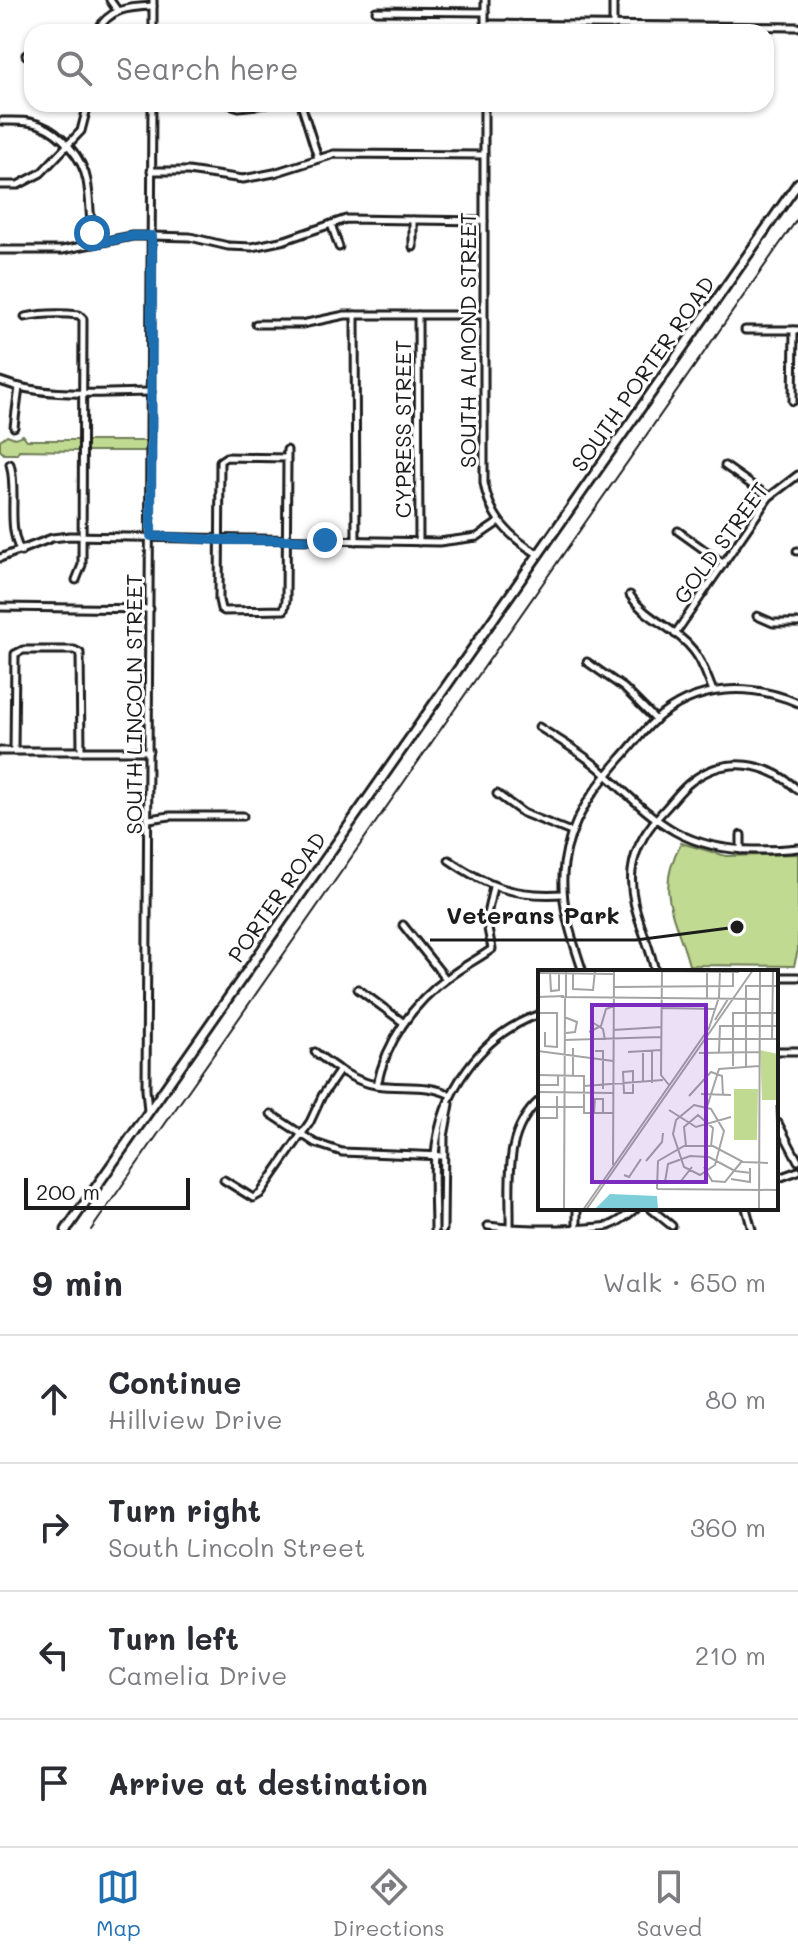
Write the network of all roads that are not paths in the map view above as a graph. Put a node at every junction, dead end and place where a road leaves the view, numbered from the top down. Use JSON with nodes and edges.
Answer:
{"nodes":[{"id":1,"x":110,"y":0,"type":"edge"},
{"id":2,"x":485,"y":0,"type":"edge"},
{"id":3,"x":613,"y":0,"type":"edge"},
{"id":4,"x":153,"y":3,"type":"edge"},
{"id":5,"x":117,"y":10,"type":"junction"},
{"id":6,"x":376,"y":11,"type":"dead end"},
{"id":7,"x":485,"y":12,"type":"junction"},
{"id":8,"x":102,"y":24,"type":"edge"},
{"id":9,"x":153,"y":24,"type":"edge"},
{"id":10,"x":485,"y":24,"type":"joint"},
{"id":11,"x":520,"y":24,"type":"edge"},
{"id":12,"x":613,"y":24,"type":"edge"},
{"id":13,"x":774,"y":27,"type":"edge"},
{"id":14,"x":798,"y":27,"type":"edge"},
{"id":15,"x":86,"y":112,"type":"edge"},
{"id":16,"x":152,"y":112,"type":"edge"},
{"id":17,"x":304,"y":112,"type":"edge"},
{"id":18,"x":484,"y":112,"type":"edge"},
{"id":19,"x":2,"y":121,"type":"edge"},
{"id":20,"x":68,"y":147,"type":"junction"},
{"id":21,"x":484,"y":155,"type":"junction"},
{"id":22,"x":318,"y":158,"type":"junction"},
{"id":23,"x":151,"y":171,"type":"junction"},
{"id":24,"x":798,"y":183,"type":"edge"},
{"id":25,"x":0,"y":185,"type":"edge"},
{"id":26,"x":413,"y":220,"type":"junction"},
{"id":27,"x":484,"y":221,"type":"junction"},
{"id":28,"x":331,"y":224,"type":"junction"},
{"id":29,"x":152,"y":236,"type":"junction"},
{"id":30,"x":94,"y":244,"type":"junction"},
{"id":31,"x":339,"y":247,"type":"dead end"},
{"id":32,"x":413,"y":247,"type":"dead end"},
{"id":33,"x":0,"y":250,"type":"edge"},
{"id":34,"x":355,"y":315,"type":"junction"},
{"id":35,"x":418,"y":315,"type":"junction"},
{"id":36,"x":483,"y":315,"type":"junction"},
{"id":37,"x":25,"y":317,"type":"dead end"},
{"id":38,"x":256,"y":324,"type":"dead end"},
{"id":39,"x":745,"y":330,"type":"dead end"},
{"id":40,"x":796,"y":330,"type":"edge"},
{"id":41,"x":0,"y":381,"type":"edge"},
{"id":42,"x":19,"y":387,"type":"junction"},
{"id":43,"x":83,"y":391,"type":"junction"},
{"id":44,"x":151,"y":392,"type":"junction"},
{"id":45,"x":793,"y":401,"type":"dead end"},
{"id":46,"x":14,"y":427,"type":"dead end"},
{"id":47,"x":287,"y":450,"type":"dead end"},
{"id":48,"x":287,"y":458,"type":"junction"},
{"id":49,"x":10,"y":464,"type":"dead end"},
{"id":50,"x":725,"y":466,"type":"dead end"},
{"id":51,"x":798,"y":475,"type":"edge"},
{"id":52,"x":769,"y":497,"type":"junction"},
{"id":53,"x":499,"y":522,"type":"junction"},
{"id":54,"x":678,"y":531,"type":"dead end"},
{"id":55,"x":82,"y":536,"type":"junction"},
{"id":56,"x":151,"y":536,"type":"junction"},
{"id":57,"x":219,"y":540,"type":"junction"},
{"id":58,"x":287,"y":540,"type":"junction"},
{"id":59,"x":356,"y":541,"type":"junction"},
{"id":60,"x":419,"y":542,"type":"junction"},
{"id":61,"x":21,"y":552,"type":"junction"},
{"id":62,"x":538,"y":554,"type":"junction"},
{"id":63,"x":0,"y":558,"type":"edge"},
{"id":64,"x":724,"y":564,"type":"junction"},
{"id":65,"x":76,"y":580,"type":"dead end"},
{"id":66,"x":517,"y":585,"type":"joint"},
{"id":67,"x":630,"y":595,"type":"dead end"},
{"id":68,"x":0,"y":607,"type":"edge"},
{"id":69,"x":150,"y":609,"type":"junction"},
{"id":70,"x":757,"y":616,"type":"dead end"},
{"id":71,"x":798,"y":623,"type":"edge"},
{"id":72,"x":675,"y":634,"type":"junction"},
{"id":73,"x":587,"y":662,"type":"dead end"},
{"id":74,"x":713,"y":691,"type":"junction"},
{"id":75,"x":798,"y":703,"type":"edge"},
{"id":76,"x":656,"y":720,"type":"junction"},
{"id":77,"x":539,"y":727,"type":"dead end"},
{"id":78,"x":0,"y":751,"type":"edge"},
{"id":79,"x":14,"y":751,"type":"junction"},
{"id":80,"x":81,"y":751,"type":"junction"},
{"id":81,"x":149,"y":751,"type":"junction"},
{"id":82,"x":606,"y":775,"type":"junction"},
{"id":83,"x":798,"y":790,"type":"edge"},
{"id":84,"x":497,"y":794,"type":"dead end"},
{"id":85,"x":243,"y":816,"type":"dead end"},
{"id":86,"x":149,"y":819,"type":"junction"},
{"id":87,"x":655,"y":820,"type":"junction"},
{"id":88,"x":571,"y":832,"type":"junction"},
{"id":89,"x":741,"y":835,"type":"dead end"},
{"id":90,"x":798,"y":848,"type":"edge"},
{"id":91,"x":741,"y":850,"type":"junction"},
{"id":92,"x":449,"y":860,"type":"dead end"},
{"id":93,"x":493,"y":887,"type":"junction"},
{"id":94,"x":563,"y":894,"type":"junction"},
{"id":95,"x":403,"y":925,"type":"dead end"},
{"id":96,"x":582,"y":970,"type":"edge"},
{"id":97,"x":654,"y":970,"type":"edge"},
{"id":98,"x":446,"y":979,"type":"junction"},
{"id":99,"x":358,"y":989,"type":"dead end"},
{"id":100,"x":538,"y":1015,"type":"edge"},
{"id":101,"x":404,"y":1023,"type":"junction"},
{"id":102,"x":315,"y":1052,"type":"dead end"},
{"id":103,"x":340,"y":1070,"type":"junction"},
{"id":104,"x":377,"y":1085,"type":"junction"},
{"id":105,"x":451,"y":1095,"type":"junction"},
{"id":106,"x":538,"y":1102,"type":"edge"},
{"id":107,"x":148,"y":1111,"type":"junction"},
{"id":108,"x":271,"y":1114,"type":"dead end"},
{"id":109,"x":778,"y":1123,"type":"dead end"},
{"id":110,"x":301,"y":1135,"type":"junction"},
{"id":111,"x":435,"y":1156,"type":"junction"},
{"id":112,"x":443,"y":1156,"type":"junction"},
{"id":113,"x":798,"y":1161,"type":"edge"},
{"id":114,"x":798,"y":1171,"type":"edge"},
{"id":115,"x":778,"y":1178,"type":"edge"},
{"id":116,"x":224,"y":1180,"type":"dead end"},
{"id":117,"x":633,"y":1210,"type":"edge"},
{"id":118,"x":652,"y":1210,"type":"edge"},
{"id":119,"x":747,"y":1210,"type":"edge"},
{"id":120,"x":488,"y":1226,"type":"dead end"},
{"id":121,"x":672,"y":1226,"type":"dead end"},
{"id":122,"x":510,"y":1229,"type":"edge"},
{"id":123,"x":66,"y":1230,"type":"edge"},
{"id":124,"x":435,"y":1230,"type":"edge"},
{"id":125,"x":443,"y":1230,"type":"edge"},
{"id":126,"x":577,"y":1230,"type":"edge"},
{"id":127,"x":752,"y":1230,"type":"edge"}],
"edges":[{"from":1,"to":5,"type":"street"},
{"from":2,"to":7,"type":"street"},
{"from":3,"to":12,"type":"street"},
{"from":4,"to":5,"type":"street"},
{"from":4,"to":9,"type":"street"},
{"from":5,"to":8,"type":"street"},
{"from":6,"to":7,"type":"street"},
{"from":7,"to":10,"type":"street"},
{"from":10,"to":11,"type":"street"},
{"from":13,"to":14,"type":"street"},
{"from":15,"to":20,"type":"street"},
{"from":16,"to":23,"type":"street","name":"SOUTH LINCOLN STREET"},
{"from":17,"to":22,"type":"street"},
{"from":18,"to":21,"type":"street","name":"SOUTH ALMOND STREET"},
{"from":19,"to":20,"type":"street"},
{"from":20,"to":25,"type":"street"},
{"from":20,"to":30,"type":"street"},
{"from":21,"to":22,"type":"street"},
{"from":21,"to":27,"type":"street","name":"SOUTH ALMOND STREET"},
{"from":22,"to":23,"type":"street"},
{"from":23,"to":29,"type":"street","name":"SOUTH LINCOLN STREET"},
{"from":24,"to":62,"type":"street","name":"SOUTH PORTER ROAD"},
{"from":26,"to":27,"type":"street"},
{"from":26,"to":28,"type":"street"},
{"from":26,"to":32,"type":"street"},
{"from":27,"to":36,"type":"street","name":"SOUTH ALMOND STREET"},
{"from":28,"to":29,"type":"street"},
{"from":28,"to":31,"type":"street"},
{"from":29,"to":30,"type":"street"},
{"from":29,"to":44,"type":"street","name":"SOUTH LINCOLN STREET"},
{"from":30,"to":33,"type":"street"},
{"from":34,"to":35,"type":"street"},
{"from":34,"to":38,"type":"street"},
{"from":34,"to":59,"type":"street"},
{"from":35,"to":36,"type":"street"},
{"from":35,"to":60,"type":"street","name":"CYPRESS STREET"},
{"from":36,"to":53,"type":"street","name":"SOUTH ALMOND STREET"},
{"from":37,"to":43,"type":"street"},
{"from":39,"to":40,"type":"street"},
{"from":40,"to":45,"type":"street"},
{"from":41,"to":42,"type":"street"},
{"from":42,"to":43,"type":"street"},
{"from":42,"to":46,"type":"street"},
{"from":43,"to":44,"type":"street"},
{"from":43,"to":55,"type":"street"},
{"from":44,"to":56,"type":"street","name":"SOUTH LINCOLN STREET"},
{"from":47,"to":48,"type":"street"},
{"from":48,"to":57,"type":"street"},
{"from":48,"to":58,"type":"street"},
{"from":49,"to":61,"type":"street"},
{"from":50,"to":52,"type":"street"},
{"from":51,"to":52,"type":"street","name":"GOLD STREET"},
{"from":52,"to":64,"type":"street","name":"GOLD STREET"},
{"from":53,"to":60,"type":"street"},
{"from":53,"to":62,"type":"street","name":"SOUTH ALMOND STREET"},
{"from":54,"to":64,"type":"street"},
{"from":55,"to":56,"type":"street"},
{"from":55,"to":61,"type":"street"},
{"from":55,"to":65,"type":"street"},
{"from":56,"to":57,"type":"street"},
{"from":56,"to":69,"type":"street","name":"SOUTH LINCOLN STREET"},
{"from":57,"to":58,"type":"street"},
{"from":57,"to":58,"type":"street"},
{"from":58,"to":59,"type":"street"},
{"from":59,"to":60,"type":"street"},
{"from":61,"to":63,"type":"street"},
{"from":62,"to":66,"type":"street","name":"SOUTH PORTER ROAD"},
{"from":64,"to":72,"type":"street","name":"GOLD STREET"},
{"from":66,"to":107,"type":"street","name":"PORTER ROAD"},
{"from":67,"to":72,"type":"street"},
{"from":68,"to":69,"type":"street"},
{"from":69,"to":81,"type":"street","name":"SOUTH LINCOLN STREET"},
{"from":70,"to":71,"type":"street"},
{"from":72,"to":74,"type":"street"},
{"from":73,"to":76,"type":"street"},
{"from":74,"to":75,"type":"street"},
{"from":74,"to":76,"type":"street"},
{"from":76,"to":82,"type":"street"},
{"from":77,"to":82,"type":"street"},
{"from":78,"to":79,"type":"street"},
{"from":79,"to":80,"type":"street"},
{"from":79,"to":80,"type":"street"},
{"from":80,"to":81,"type":"street"},
{"from":81,"to":86,"type":"street","name":"SOUTH LINCOLN STREET"},
{"from":82,"to":87,"type":"street"},
{"from":82,"to":88,"type":"street"},
{"from":83,"to":87,"type":"street"},
{"from":84,"to":88,"type":"street"},
{"from":85,"to":86,"type":"street"},
{"from":86,"to":107,"type":"street","name":"SOUTH LINCOLN STREET"},
{"from":87,"to":91,"type":"street"},
{"from":87,"to":97,"type":"street"},
{"from":88,"to":94,"type":"street"},
{"from":89,"to":91,"type":"street"},
{"from":90,"to":91,"type":"street"},
{"from":92,"to":93,"type":"street"},
{"from":93,"to":94,"type":"street"},
{"from":93,"to":98,"type":"street"},
{"from":94,"to":96,"type":"street"},
{"from":95,"to":98,"type":"street"},
{"from":98,"to":101,"type":"street"},
{"from":99,"to":101,"type":"street"},
{"from":100,"to":105,"type":"street"},
{"from":101,"to":104,"type":"street"},
{"from":102,"to":103,"type":"street"},
{"from":103,"to":104,"type":"street"},
{"from":103,"to":110,"type":"street"},
{"from":104,"to":105,"type":"street"},
{"from":105,"to":111,"type":"street"},
{"from":105,"to":112,"type":"street"},
{"from":106,"to":122,"type":"street"},
{"from":107,"to":123,"type":"street","name":"PORTER ROAD"},
{"from":108,"to":110,"type":"street"},
{"from":109,"to":113,"type":"street"},
{"from":110,"to":111,"type":"street"},
{"from":110,"to":116,"type":"street"},
{"from":111,"to":112,"type":"street"},
{"from":111,"to":124,"type":"street"},
{"from":112,"to":125,"type":"street"},
{"from":114,"to":115,"type":"street"},
{"from":117,"to":126,"type":"street"},
{"from":118,"to":121,"type":"street"},
{"from":119,"to":127,"type":"street"},
{"from":120,"to":122,"type":"street"},
{"from":122,"to":126,"type":"street"}]}
